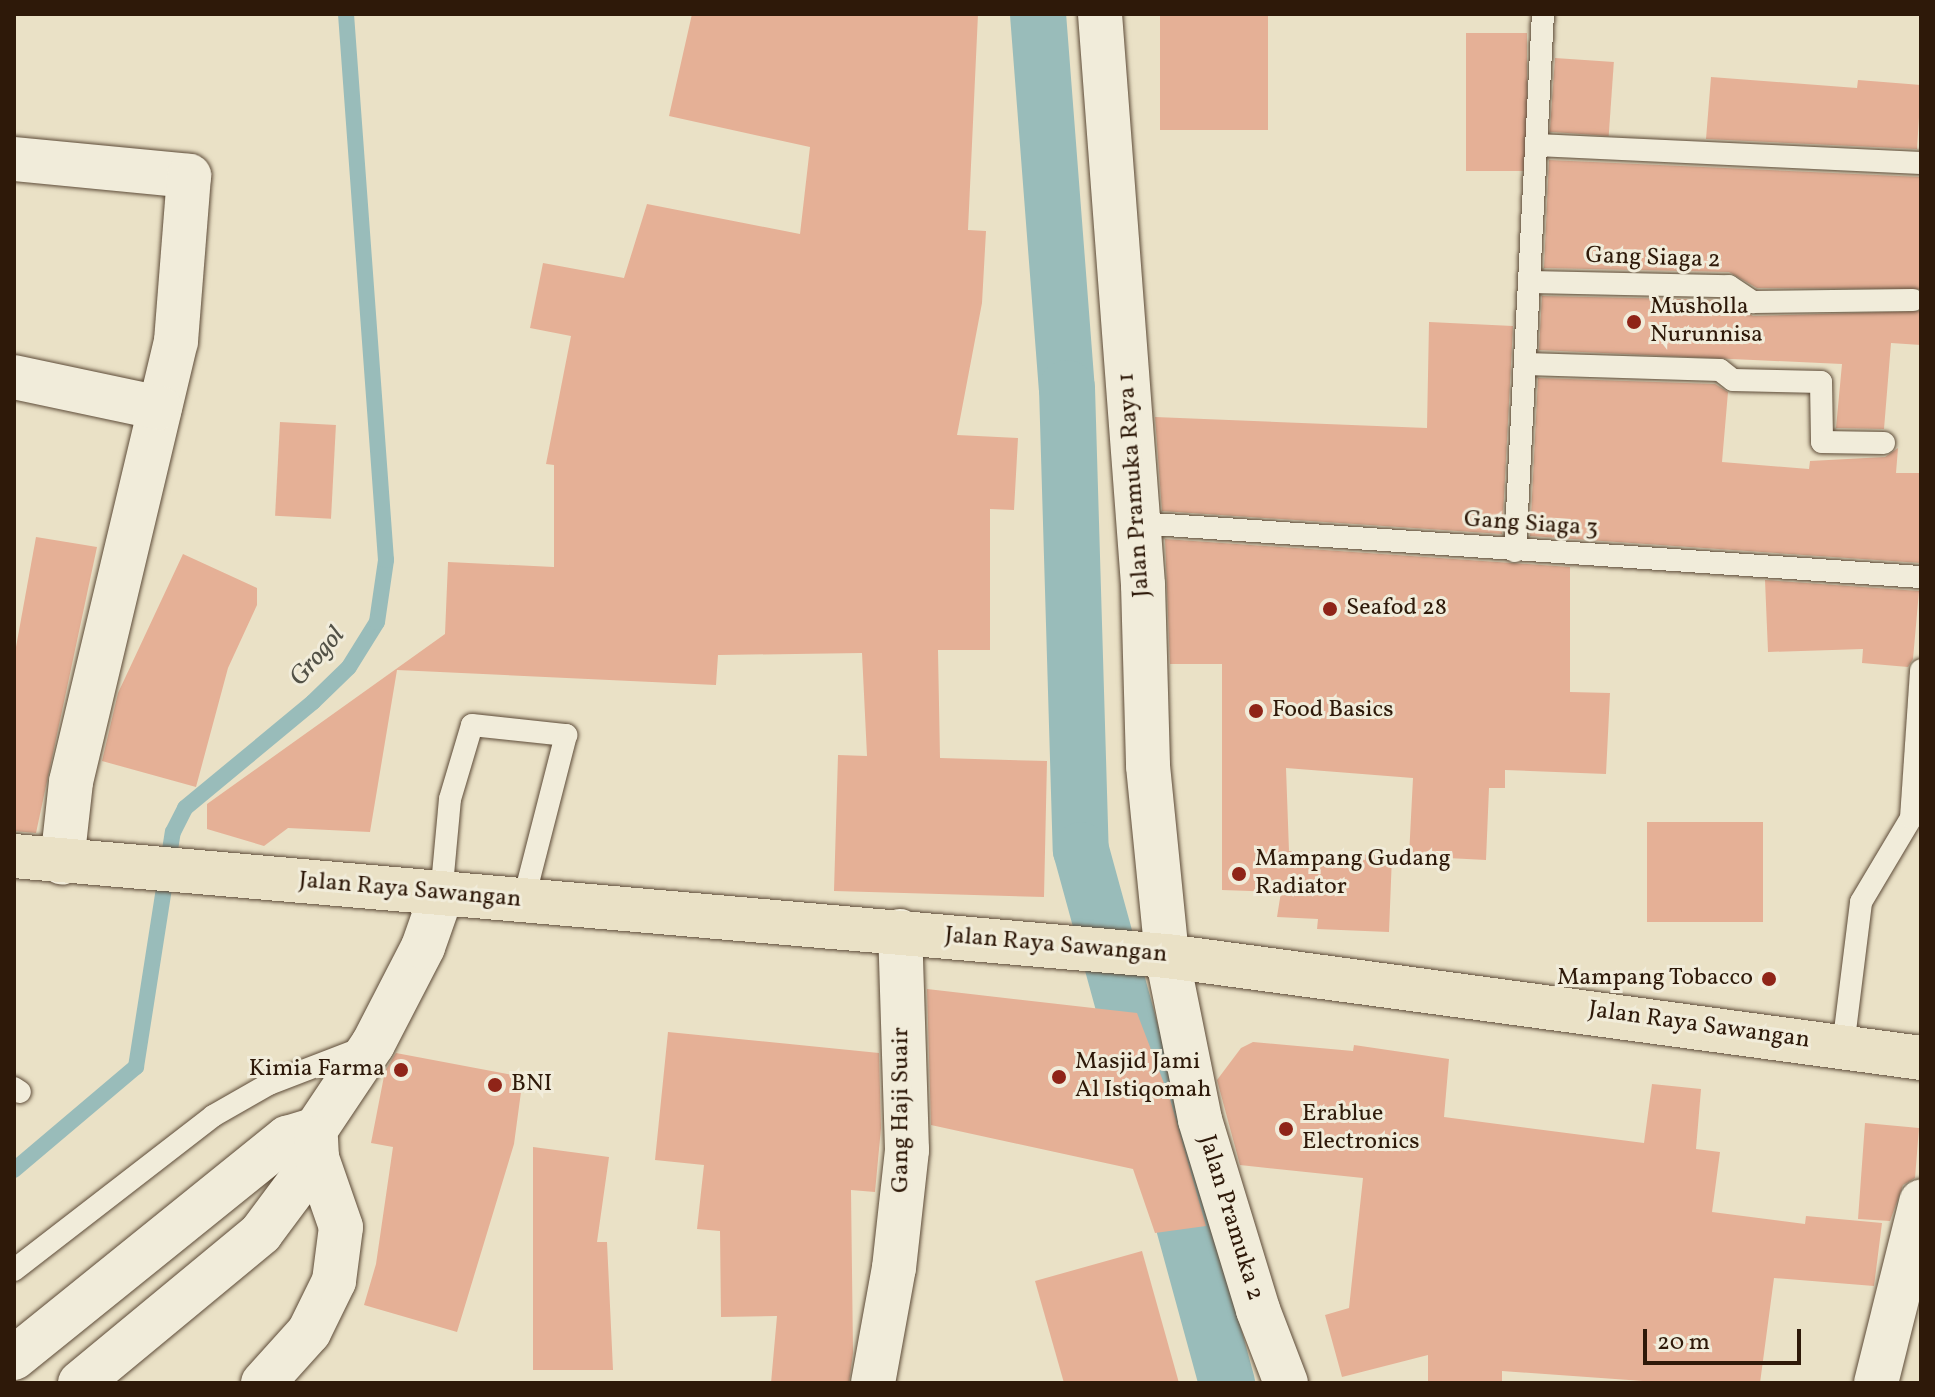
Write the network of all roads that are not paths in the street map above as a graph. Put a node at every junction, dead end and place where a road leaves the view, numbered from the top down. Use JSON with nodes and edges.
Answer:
{"nodes":[{"id":1,"x":1100,"y":14,"type":"edge"},
{"id":2,"x":1543,"y":14,"type":"edge"},
{"id":3,"x":1537,"y":145,"type":"junction"},
{"id":4,"x":14,"y":159,"type":"edge"},
{"id":5,"x":1921,"y":163,"type":"edge"},
{"id":6,"x":1531,"y":282,"type":"junction"},
{"id":7,"x":1913,"y":300,"type":"dead end"},
{"id":8,"x":1526,"y":364,"type":"junction"},
{"id":9,"x":14,"y":377,"type":"edge"},
{"id":10,"x":160,"y":408,"type":"junction"},
{"id":11,"x":1884,"y":443,"type":"dead end"},
{"id":12,"x":1138,"y":523,"type":"junction"},
{"id":13,"x":1515,"y":551,"type":"junction"},
{"id":14,"x":1921,"y":577,"type":"edge"},
{"id":15,"x":1921,"y":670,"type":"edge"},
{"id":16,"x":14,"y":856,"type":"edge"},
{"id":17,"x":62,"y":862,"type":"junction"},
{"id":18,"x":441,"y":896,"type":"junction"},
{"id":19,"x":523,"y":902,"type":"junction"},
{"id":20,"x":900,"y":931,"type":"junction"},
{"id":21,"x":1146,"y":955,"type":"junction"},
{"id":22,"x":373,"y":1044,"type":"junction"},
{"id":23,"x":1843,"y":1047,"type":"junction"},
{"id":24,"x":1921,"y":1058,"type":"edge"},
{"id":25,"x":307,"y":1142,"type":"junction"},
{"id":26,"x":1921,"y":1202,"type":"edge"},
{"id":27,"x":14,"y":1270,"type":"edge"},
{"id":28,"x":14,"y":1358,"type":"edge"},
{"id":29,"x":80,"y":1383,"type":"edge"},
{"id":30,"x":263,"y":1383,"type":"edge"},
{"id":31,"x":873,"y":1383,"type":"edge"},
{"id":32,"x":1286,"y":1383,"type":"edge"},
{"id":33,"x":1876,"y":1383,"type":"edge"}],
"edges":[{"from":1,"to":12,"type":"street","name":"Jalan Pramuka Raya 1"},
{"from":2,"to":3,"type":"lane"},
{"from":3,"to":5,"type":"lane"},
{"from":3,"to":6,"type":"lane"},
{"from":4,"to":10,"type":"street"},
{"from":6,"to":7,"type":"lane","name":"Gang Siaga 2"},
{"from":6,"to":8,"type":"lane"},
{"from":8,"to":11,"type":"lane"},
{"from":8,"to":13,"type":"lane"},
{"from":9,"to":10,"type":"street"},
{"from":10,"to":17,"type":"street"},
{"from":12,"to":13,"type":"lane","name":"Gang Siaga 3"},
{"from":12,"to":21,"type":"street","name":"Jalan Pramuka Raya 1"},
{"from":13,"to":14,"type":"lane","name":"Gang Siaga 3"},
{"from":15,"to":23,"type":"lane"},
{"from":16,"to":17,"type":"highway","name":"Jalan Raya Sawangan"},
{"from":17,"to":18,"type":"highway","name":"Jalan Raya Sawangan"},
{"from":18,"to":19,"type":"highway","name":"Jalan Raya Sawangan"},
{"from":18,"to":19,"type":"lane"},
{"from":18,"to":22,"type":"street"},
{"from":19,"to":20,"type":"highway","name":"Jalan Raya Sawangan"},
{"from":20,"to":21,"type":"highway","name":"Jalan Raya Sawangan"},
{"from":20,"to":31,"type":"street","name":"Gang Haji Suair"},
{"from":21,"to":23,"type":"highway","name":"Jalan Raya Sawangan"},
{"from":21,"to":32,"type":"street","name":"Jalan Pramuka 2"},
{"from":22,"to":25,"type":"street"},
{"from":22,"to":27,"type":"lane"},
{"from":23,"to":24,"type":"highway","name":"Jalan Raya Sawangan"},
{"from":25,"to":28,"type":"street"},
{"from":25,"to":29,"type":"street"},
{"from":25,"to":30,"type":"street"},
{"from":26,"to":33,"type":"street"}]}
